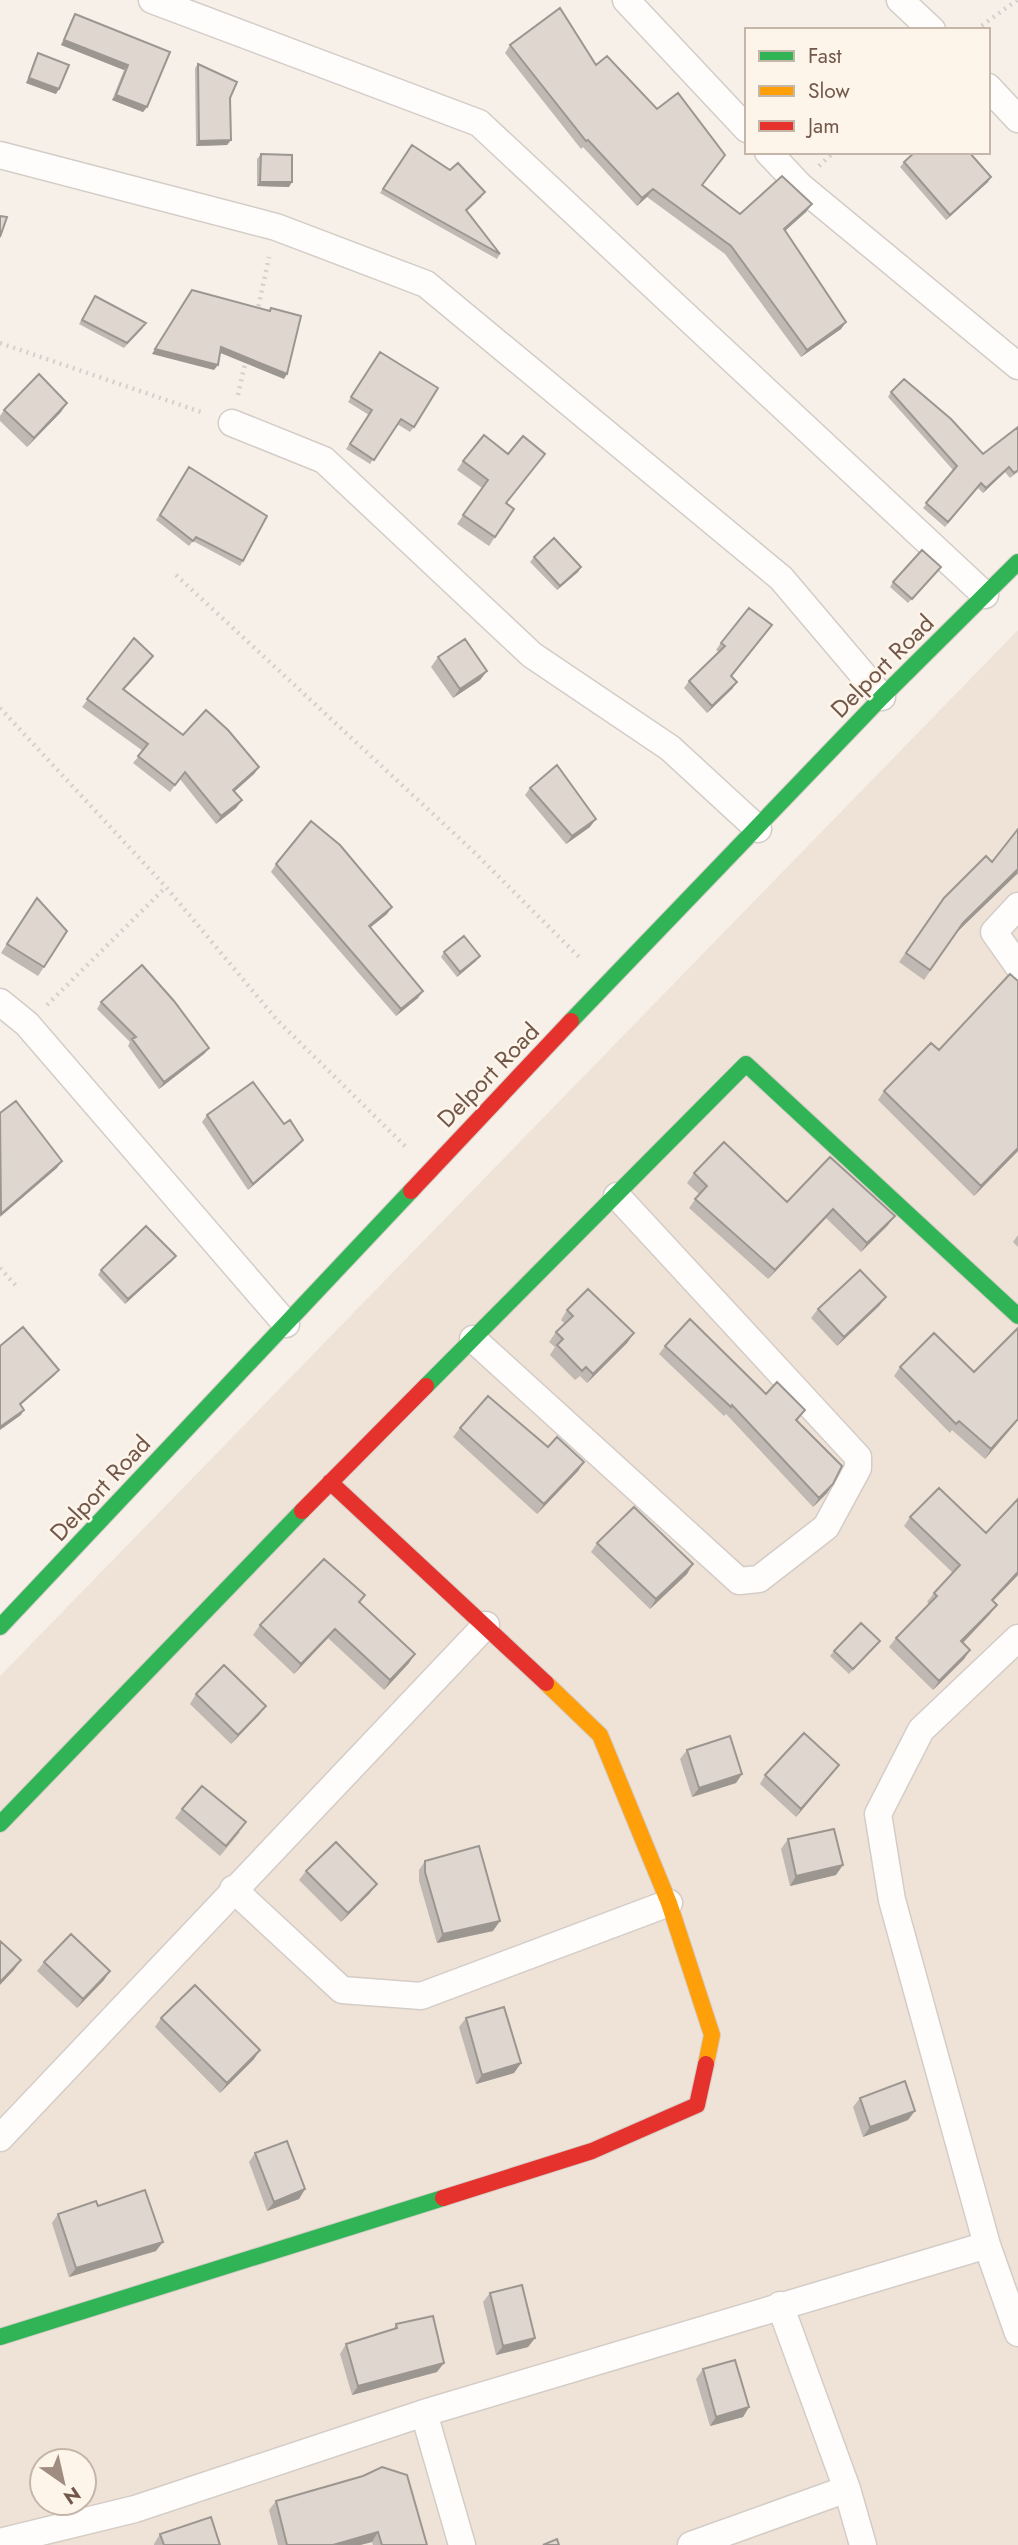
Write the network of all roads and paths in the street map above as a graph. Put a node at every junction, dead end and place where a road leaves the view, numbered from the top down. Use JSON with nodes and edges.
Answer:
{"nodes":[{"id":1,"x":152,"y":0,"type":"edge"},
{"id":2,"x":626,"y":0,"type":"edge"},
{"id":3,"x":900,"y":0,"type":"edge"},
{"id":4,"x":1017,"y":0,"type":"edge"},
{"id":5,"x":930,"y":28,"type":"edge"},
{"id":6,"x":979,"y":28,"type":"edge"},
{"id":7,"x":990,"y":89,"type":"edge"},
{"id":8,"x":1018,"y":119,"type":"edge"},
{"id":9,"x":745,"y":127,"type":"edge"},
{"id":10,"x":770,"y":154,"type":"edge"},
{"id":11,"x":0,"y":155,"type":"edge"},
{"id":12,"x":276,"y":227,"type":"junction"},
{"id":13,"x":255,"y":319,"type":"edge"},
{"id":14,"x":0,"y":343,"type":"edge"},
{"id":15,"x":247,"y":358,"type":"edge"},
{"id":16,"x":1018,"y":366,"type":"edge"},
{"id":17,"x":232,"y":423,"type":"junction"},
{"id":18,"x":1018,"y":562,"type":"edge"},
{"id":19,"x":176,"y":575,"type":"dead end"},
{"id":20,"x":985,"y":595,"type":"junction"},
{"id":21,"x":882,"y":697,"type":"junction"},
{"id":22,"x":0,"y":709,"type":"edge"},
{"id":23,"x":758,"y":829,"type":"junction"},
{"id":24,"x":166,"y":887,"type":"junction"},
{"id":25,"x":1018,"y":906,"type":"edge"},
{"id":26,"x":1018,"y":966,"type":"edge"},
{"id":27,"x":606,"y":984,"type":"junction"},
{"id":28,"x":0,"y":1002,"type":"edge"},
{"id":29,"x":27,"y":1024,"type":"junction"},
{"id":30,"x":429,"y":1170,"type":"junction"},
{"id":31,"x":617,"y":1196,"type":"junction"},
{"id":32,"x":0,"y":1268,"type":"edge"},
{"id":33,"x":18,"y":1288,"type":"dead end"},
{"id":34,"x":1018,"y":1317,"type":"edge"},
{"id":35,"x":286,"y":1324,"type":"junction"},
{"id":36,"x":473,"y":1339,"type":"junction"},
{"id":37,"x":330,"y":1482,"type":"junction"},
{"id":38,"x":486,"y":1625,"type":"junction"},
{"id":39,"x":0,"y":1627,"type":"edge"},
{"id":40,"x":1017,"y":1641,"type":"edge"},
{"id":41,"x":0,"y":1824,"type":"edge"},
{"id":42,"x":233,"y":1889,"type":"junction"},
{"id":43,"x":669,"y":1903,"type":"junction"},
{"id":44,"x":0,"y":2138,"type":"edge"},
{"id":45,"x":986,"y":2245,"type":"junction"},
{"id":46,"x":780,"y":2305,"type":"junction"},
{"id":47,"x":1018,"y":2333,"type":"edge"},
{"id":48,"x":0,"y":2337,"type":"edge"},
{"id":49,"x":424,"y":2413,"type":"junction"},
{"id":50,"x":847,"y":2489,"type":"junction"},
{"id":51,"x":17,"y":2541,"type":"edge"},
{"id":52,"x":462,"y":2545,"type":"edge"},
{"id":53,"x":691,"y":2545,"type":"edge"},
{"id":54,"x":863,"y":2545,"type":"edge"}],
"edges":[{"from":1,"to":20,"type":"street"},
{"from":2,"to":9,"type":"street"},
{"from":3,"to":5,"type":"street"},
{"from":4,"to":6,"type":"path"},
{"from":7,"to":8,"type":"street"},
{"from":10,"to":16,"type":"street"},
{"from":11,"to":12,"type":"street"},
{"from":12,"to":13,"type":"path"},
{"from":12,"to":21,"type":"street"},
{"from":14,"to":17,"type":"path"},
{"from":15,"to":17,"type":"path"},
{"from":17,"to":23,"type":"street"},
{"from":18,"to":20,"type":"street","name":"Delport Road"},
{"from":19,"to":27,"type":"path"},
{"from":20,"to":21,"type":"street","name":"Delport Road"},
{"from":21,"to":23,"type":"street","name":"Delport Road"},
{"from":22,"to":24,"type":"path"},
{"from":23,"to":27,"type":"street","name":"Delport Road"},
{"from":24,"to":29,"type":"path"},
{"from":24,"to":30,"type":"path"},
{"from":25,"to":26,"type":"street"},
{"from":27,"to":30,"type":"street","name":"Delport Road"},
{"from":28,"to":29,"type":"street"},
{"from":29,"to":35,"type":"street"},
{"from":30,"to":35,"type":"street","name":"Delport Road"},
{"from":31,"to":34,"type":"street"},
{"from":31,"to":36,"type":"street"},
{"from":31,"to":36,"type":"street"},
{"from":32,"to":33,"type":"path"},
{"from":35,"to":39,"type":"street","name":"Delport Road"},
{"from":36,"to":37,"type":"street"},
{"from":37,"to":38,"type":"street"},
{"from":37,"to":41,"type":"street"},
{"from":38,"to":42,"type":"street"},
{"from":38,"to":43,"type":"street"},
{"from":40,"to":45,"type":"street"},
{"from":42,"to":43,"type":"street"},
{"from":42,"to":44,"type":"street"},
{"from":43,"to":48,"type":"street"},
{"from":45,"to":46,"type":"street"},
{"from":45,"to":47,"type":"street"},
{"from":46,"to":49,"type":"street"},
{"from":46,"to":50,"type":"street"},
{"from":49,"to":51,"type":"street"},
{"from":49,"to":52,"type":"street"},
{"from":50,"to":53,"type":"street"},
{"from":50,"to":54,"type":"street"}]}
